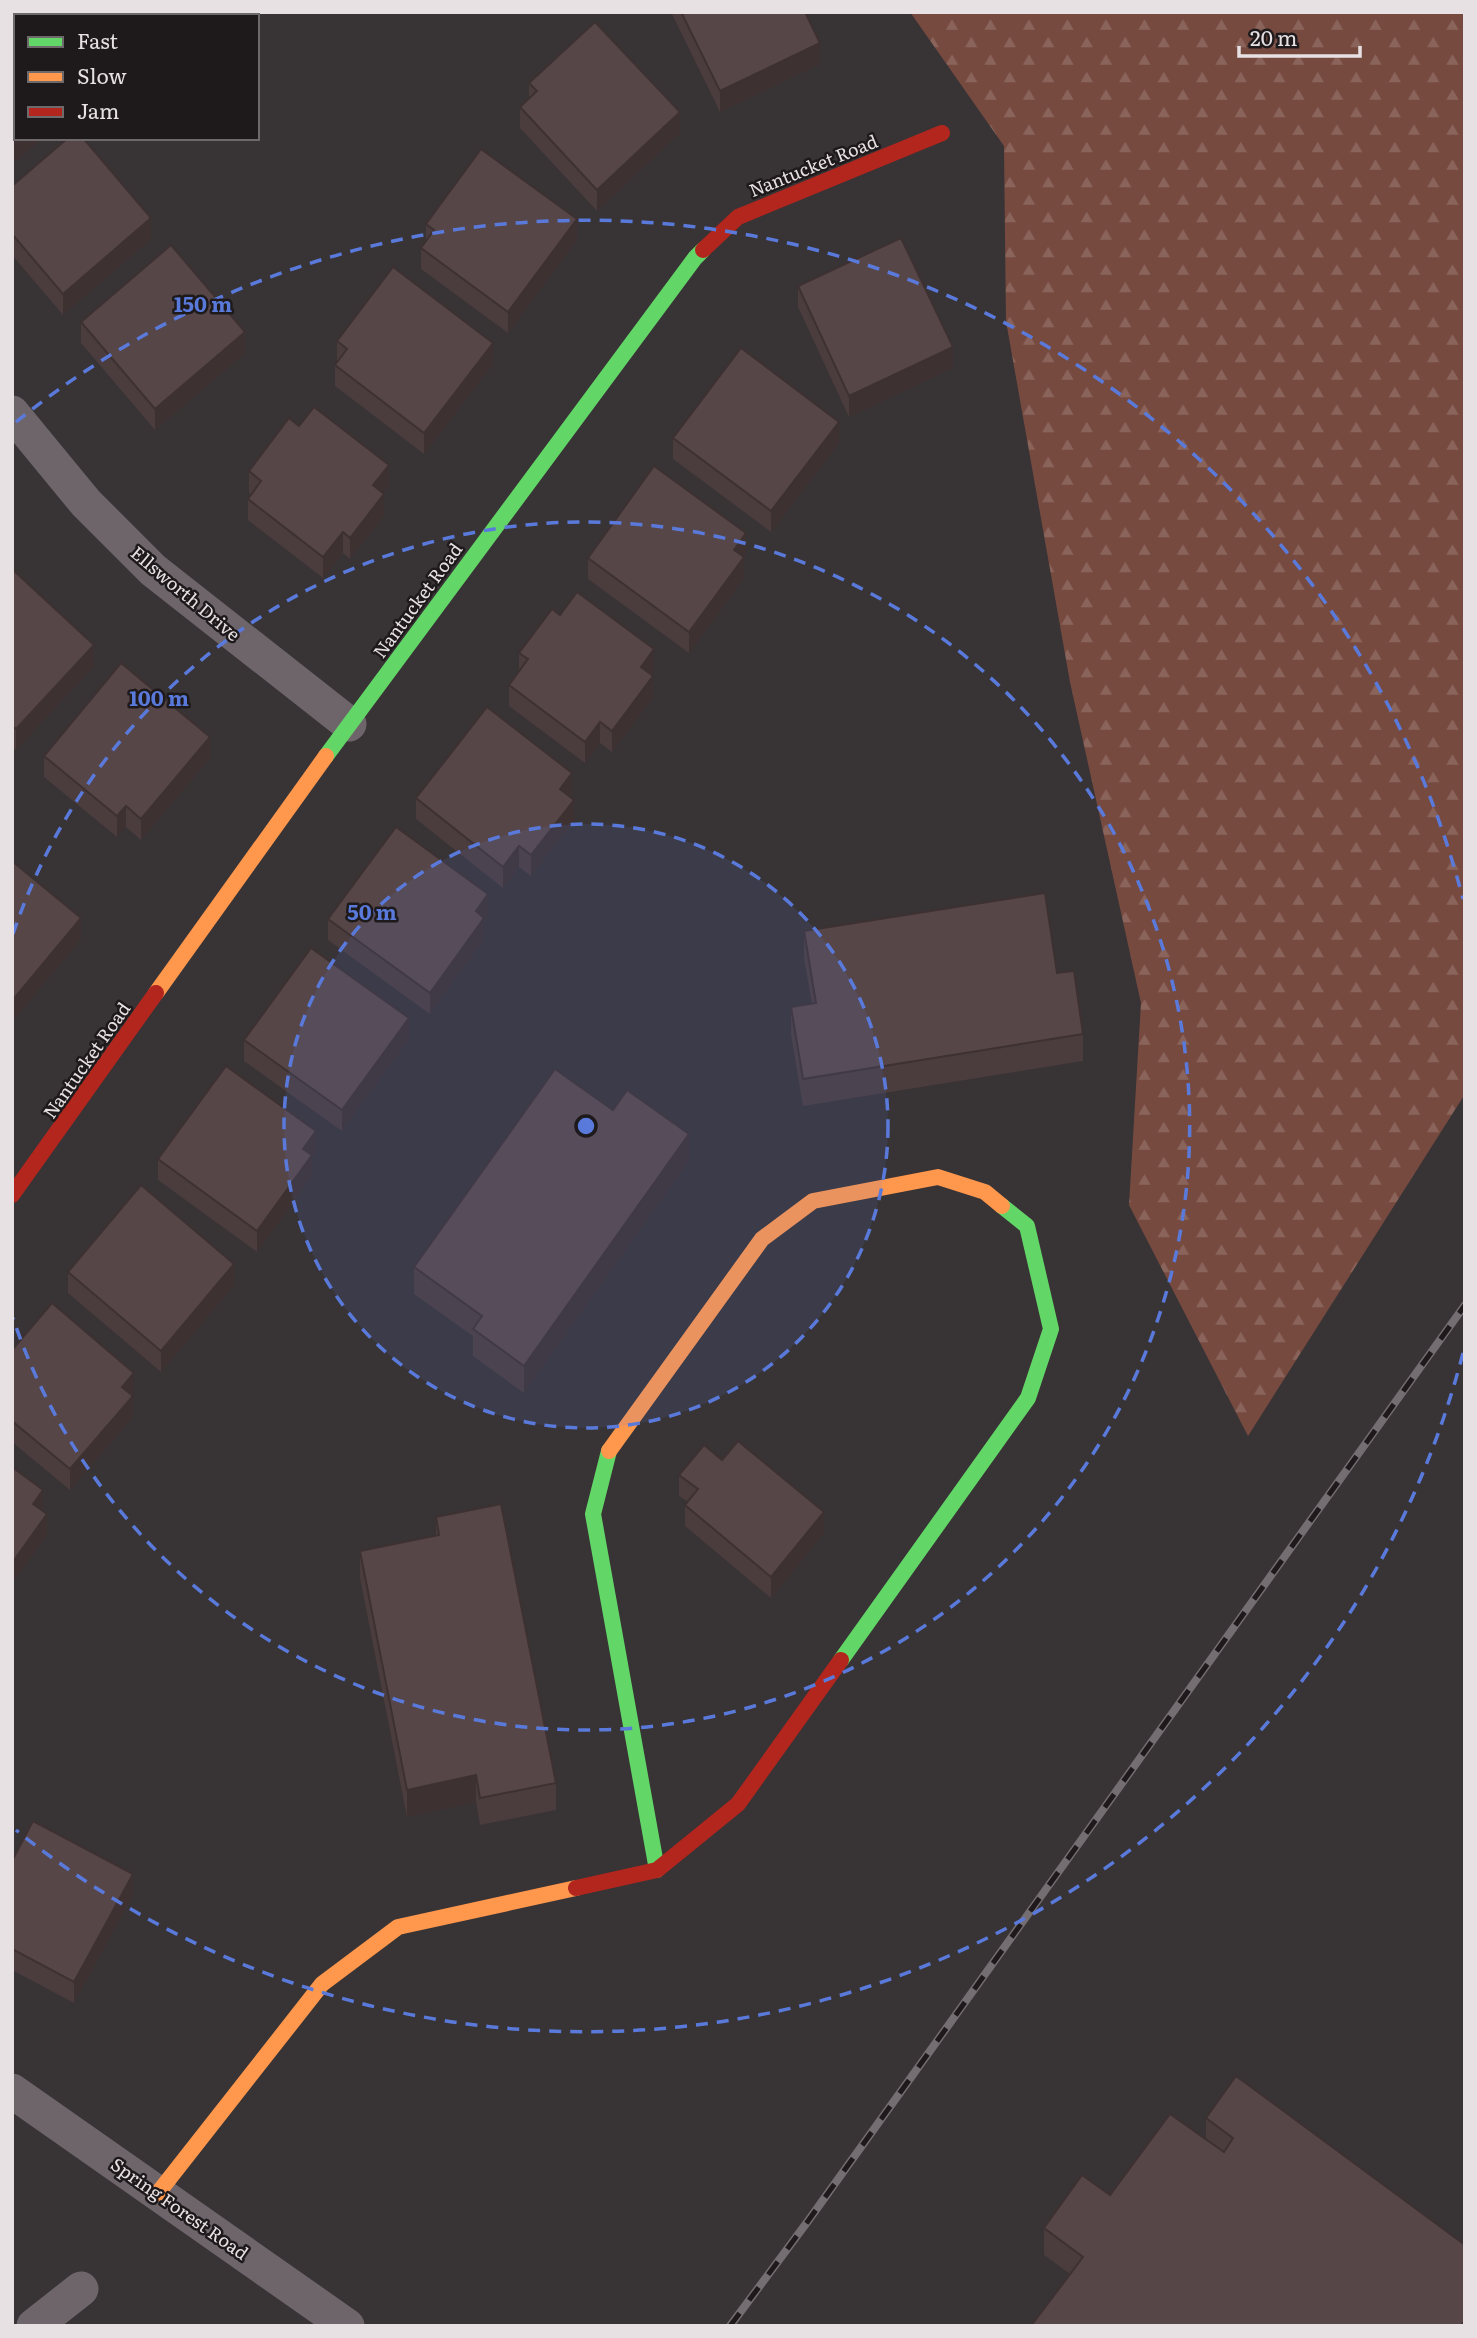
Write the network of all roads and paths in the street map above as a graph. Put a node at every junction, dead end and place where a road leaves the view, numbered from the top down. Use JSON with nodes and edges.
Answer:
{"nodes":[{"id":1,"x":942,"y":133,"type":"dead end"},
{"id":2,"x":12,"y":413,"type":"edge"},
{"id":3,"x":349,"y":724,"type":"junction"},
{"id":4,"x":18,"y":1176,"type":"edge"},
{"id":5,"x":657,"y":1870,"type":"junction"},
{"id":6,"x":12,"y":2091,"type":"edge"},
{"id":7,"x":158,"y":2193,"type":"junction"},
{"id":8,"x":81,"y":2289,"type":"dead end"},
{"id":9,"x":34,"y":2326,"type":"edge"},
{"id":10,"x":347,"y":2326,"type":"edge"}],
"edges":[{"from":1,"to":3,"type":"street","name":"Nantucket Road"},
{"from":2,"to":3,"type":"street","name":"Ellsworth Drive"},
{"from":3,"to":4,"type":"street","name":"Nantucket Road"},
{"from":5,"to":5,"type":"street"},
{"from":5,"to":7,"type":"street"},
{"from":6,"to":7,"type":"street","name":"Spring Forest Road"},
{"from":7,"to":10,"type":"street","name":"Spring Forest Road"},
{"from":8,"to":9,"type":"street"}]}
